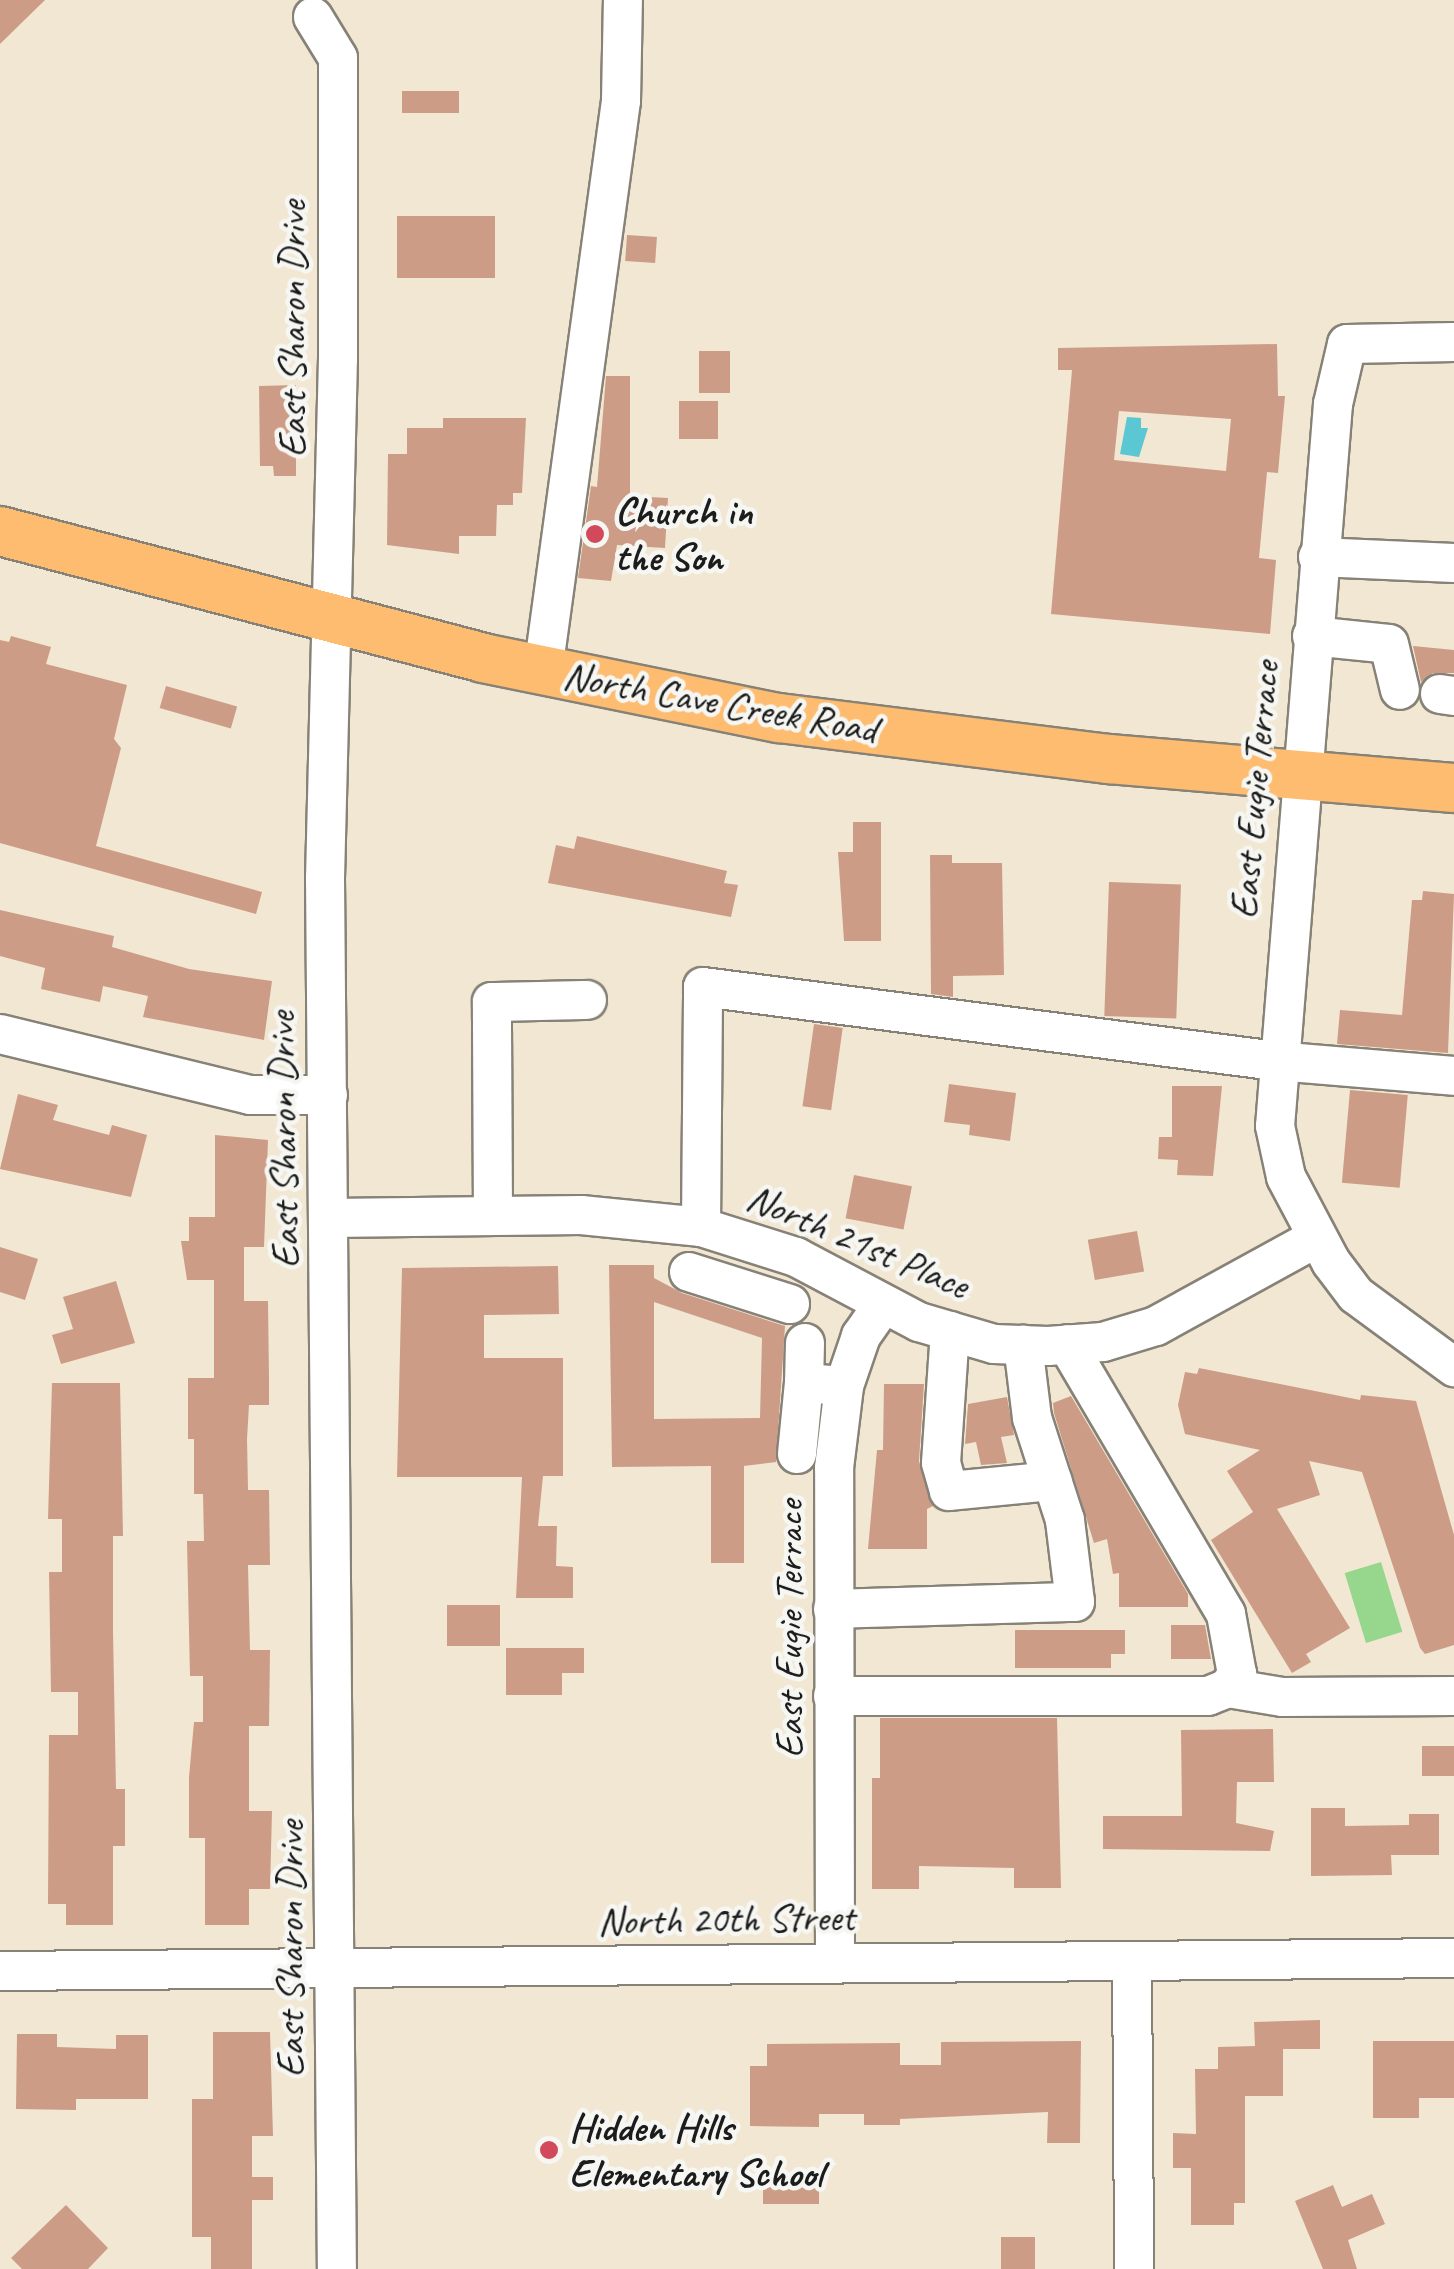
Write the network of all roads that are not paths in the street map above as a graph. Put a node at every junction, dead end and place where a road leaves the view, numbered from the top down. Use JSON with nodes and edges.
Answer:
{"nodes":[{"id":1,"x":623,"y":0,"type":"edge"},
{"id":2,"x":313,"y":16,"type":"dead end"},
{"id":3,"x":1454,"y":342,"type":"edge"},
{"id":4,"x":0,"y":531,"type":"edge"},
{"id":5,"x":1318,"y":556,"type":"junction"},
{"id":6,"x":1454,"y":563,"type":"edge"},
{"id":7,"x":331,"y":617,"type":"junction"},
{"id":8,"x":1312,"y":636,"type":"junction"},
{"id":9,"x":543,"y":670,"type":"junction"},
{"id":10,"x":1400,"y":690,"type":"dead end"},
{"id":11,"x":1302,"y":775,"type":"junction"},
{"id":12,"x":1454,"y":788,"type":"edge"},
{"id":13,"x":587,"y":1000,"type":"dead end"},
{"id":14,"x":0,"y":1034,"type":"edge"},
{"id":15,"x":1276,"y":1061,"type":"junction"},
{"id":16,"x":1454,"y":1076,"type":"edge"},
{"id":17,"x":328,"y":1095,"type":"junction"},
{"id":18,"x":493,"y":1216,"type":"junction"},
{"id":19,"x":329,"y":1218,"type":"junction"},
{"id":20,"x":701,"y":1226,"type":"junction"},
{"id":21,"x":1316,"y":1238,"type":"junction"},
{"id":22,"x":756,"y":1242,"type":"junction"},
{"id":23,"x":689,"y":1272,"type":"dead end"},
{"id":24,"x":742,"y":1288,"type":"junction"},
{"id":25,"x":790,"y":1304,"type":"dead end"},
{"id":26,"x":881,"y":1307,"type":"junction"},
{"id":27,"x":950,"y":1331,"type":"junction"},
{"id":28,"x":805,"y":1343,"type":"dead end"},
{"id":29,"x":1066,"y":1344,"type":"junction"},
{"id":30,"x":1023,"y":1345,"type":"junction"},
{"id":31,"x":1454,"y":1367,"type":"edge"},
{"id":32,"x":804,"y":1383,"type":"junction"},
{"id":33,"x":844,"y":1386,"type":"junction"},
{"id":34,"x":797,"y":1454,"type":"dead end"},
{"id":35,"x":1053,"y":1481,"type":"junction"},
{"id":36,"x":833,"y":1609,"type":"junction"},
{"id":37,"x":1228,"y":1688,"type":"junction"},
{"id":38,"x":833,"y":1696,"type":"junction"},
{"id":39,"x":1454,"y":1696,"type":"edge"},
{"id":40,"x":1454,"y":1958,"type":"edge"},
{"id":41,"x":835,"y":1960,"type":"junction"},
{"id":42,"x":1132,"y":1962,"type":"junction"},
{"id":43,"x":0,"y":1972,"type":"edge"},
{"id":44,"x":336,"y":1973,"type":"junction"},
{"id":45,"x":337,"y":2269,"type":"edge"},
{"id":46,"x":1134,"y":2269,"type":"edge"}],
"edges":[{"from":1,"to":9,"type":"street"},
{"from":2,"to":7,"type":"street","name":"East Sharon Drive"},
{"from":3,"to":5,"type":"street","name":"East Eugie Terrace"},
{"from":4,"to":7,"type":"main road","name":"North Cave Creek Road"},
{"from":5,"to":6,"type":"street"},
{"from":5,"to":8,"type":"street","name":"East Eugie Terrace"},
{"from":7,"to":9,"type":"main road","name":"North Cave Creek Road"},
{"from":7,"to":17,"type":"street","name":"East Sharon Drive"},
{"from":8,"to":10,"type":"street"},
{"from":8,"to":11,"type":"street","name":"East Eugie Terrace"},
{"from":9,"to":11,"type":"main road","name":"North Cave Creek Road"},
{"from":11,"to":12,"type":"main road","name":"North Cave Creek Road"},
{"from":11,"to":15,"type":"street","name":"East Eugie Terrace"},
{"from":13,"to":18,"type":"street"},
{"from":14,"to":17,"type":"street"},
{"from":15,"to":16,"type":"street"},
{"from":15,"to":20,"type":"street"},
{"from":15,"to":21,"type":"street","name":"East Eugie Terrace"},
{"from":17,"to":19,"type":"street","name":"East Sharon Drive"},
{"from":18,"to":19,"type":"street","name":"North 21st Place"},
{"from":18,"to":20,"type":"street","name":"North 21st Place"},
{"from":19,"to":44,"type":"street","name":"East Sharon Drive"},
{"from":20,"to":22,"type":"street","name":"North 21st Place"},
{"from":21,"to":29,"type":"street","name":"North 21st Place"},
{"from":21,"to":31,"type":"street"},
{"from":22,"to":24,"type":"street"},
{"from":22,"to":26,"type":"street","name":"North 21st Place"},
{"from":23,"to":24,"type":"street"},
{"from":24,"to":25,"type":"street"},
{"from":26,"to":27,"type":"street","name":"North 21st Place"},
{"from":26,"to":33,"type":"street","name":"East Eugie Terrace"},
{"from":27,"to":30,"type":"street","name":"North 21st Place"},
{"from":27,"to":35,"type":"street"},
{"from":28,"to":32,"type":"street"},
{"from":29,"to":30,"type":"street","name":"North 21st Place"},
{"from":29,"to":37,"type":"street"},
{"from":30,"to":35,"type":"street"},
{"from":32,"to":33,"type":"street"},
{"from":32,"to":34,"type":"street"},
{"from":33,"to":36,"type":"street","name":"East Eugie Terrace"},
{"from":35,"to":36,"type":"street"},
{"from":36,"to":38,"type":"street","name":"East Eugie Terrace"},
{"from":37,"to":38,"type":"street"},
{"from":37,"to":39,"type":"street"},
{"from":38,"to":41,"type":"street","name":"East Eugie Terrace"},
{"from":40,"to":42,"type":"street","name":"North 20th Street"},
{"from":41,"to":42,"type":"street","name":"North 20th Street"},
{"from":41,"to":44,"type":"street","name":"North 20th Street"},
{"from":42,"to":46,"type":"street"},
{"from":43,"to":44,"type":"street","name":"North 20th Street"},
{"from":44,"to":45,"type":"street","name":"East Sharon Drive"}]}
